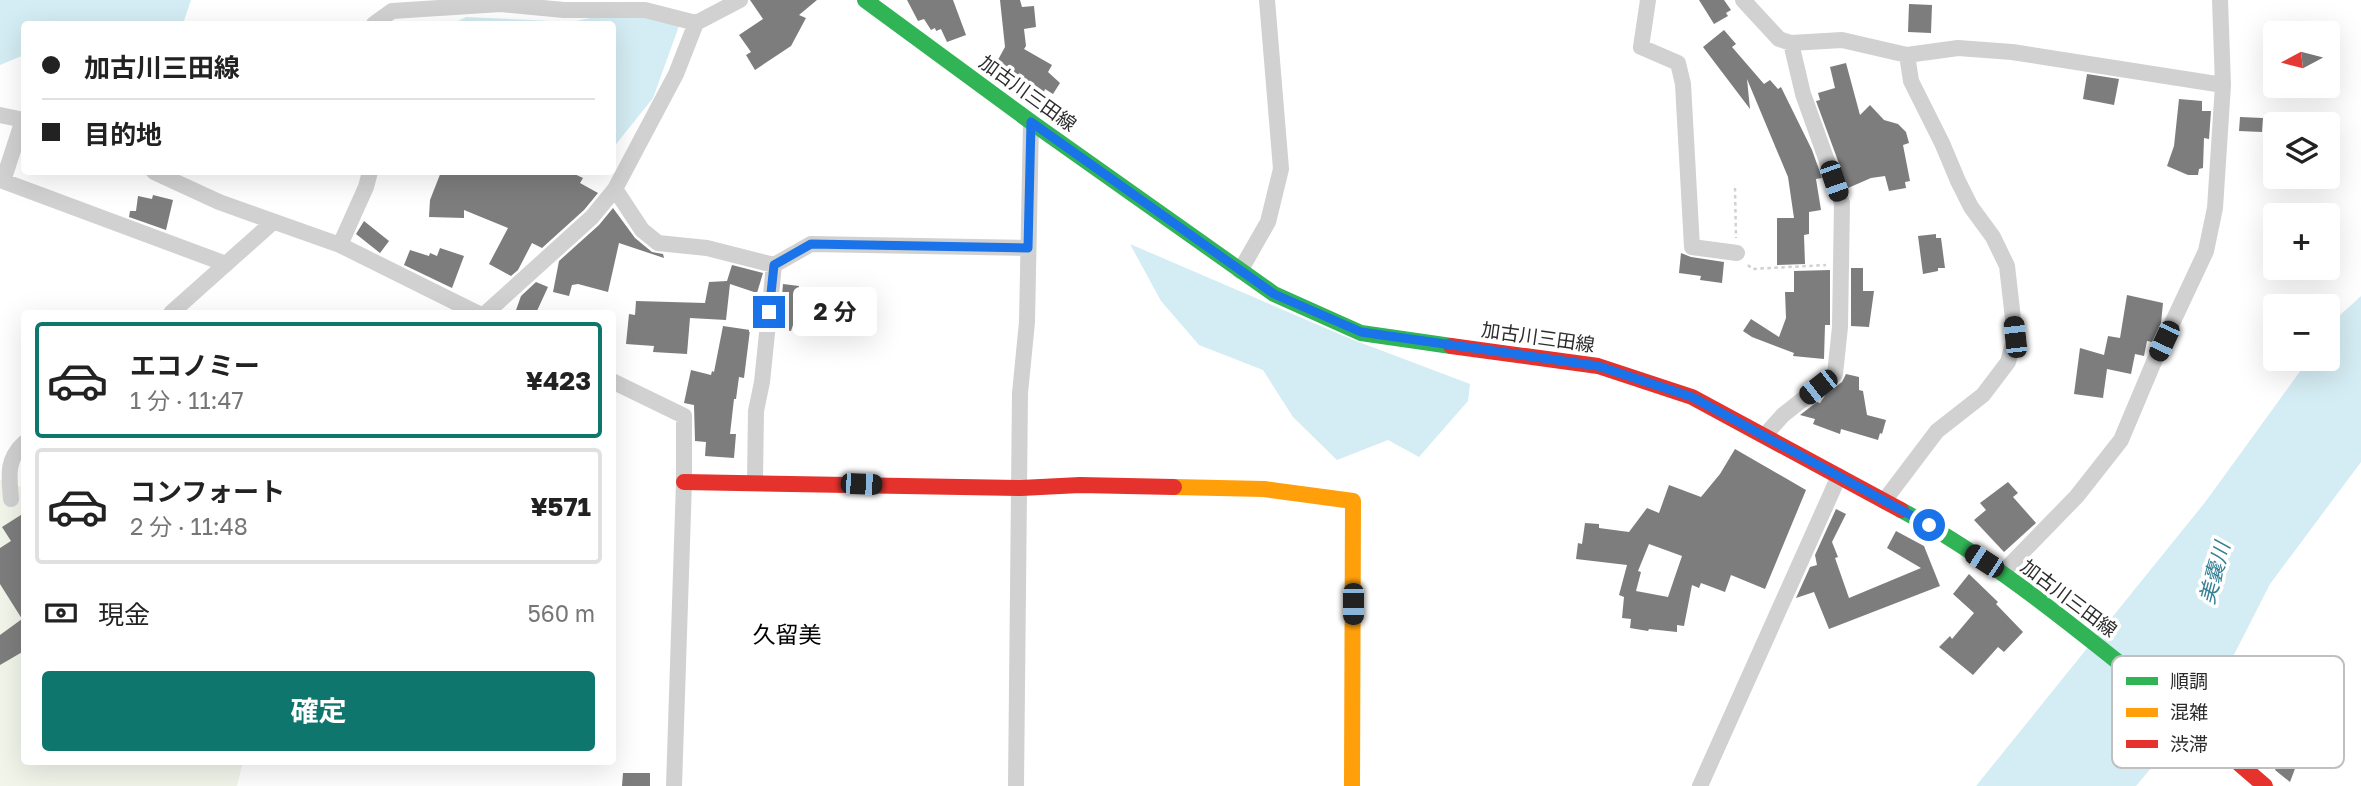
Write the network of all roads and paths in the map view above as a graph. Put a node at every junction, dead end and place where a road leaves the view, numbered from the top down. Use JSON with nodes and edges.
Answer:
{"nodes":[{"id":1,"x":740,"y":0,"type":"edge"},
{"id":2,"x":865,"y":0,"type":"edge"},
{"id":3,"x":1267,"y":0,"type":"edge"},
{"id":4,"x":1648,"y":0,"type":"edge"},
{"id":5,"x":1743,"y":0,"type":"edge"},
{"id":6,"x":2220,"y":0,"type":"edge"},
{"id":7,"x":391,"y":6,"type":"edge"},
{"id":8,"x":377,"y":21,"type":"edge"},
{"id":9,"x":696,"y":23,"type":"junction"},
{"id":10,"x":1791,"y":43,"type":"junction"},
{"id":11,"x":1907,"y":55,"type":"junction"},
{"id":12,"x":2223,"y":85,"type":"junction"},
{"id":13,"x":0,"y":115,"type":"edge"},
{"id":14,"x":21,"y":119,"type":"edge"},
{"id":15,"x":1031,"y":122,"type":"junction"},
{"id":16,"x":21,"y":129,"type":"edge"},
{"id":17,"x":160,"y":175,"type":"edge"},
{"id":18,"x":369,"y":175,"type":"edge"},
{"id":19,"x":1735,"y":188,"type":"dead end"},
{"id":20,"x":615,"y":189,"type":"junction"},
{"id":21,"x":273,"y":222,"type":"junction"},
{"id":22,"x":340,"y":245,"type":"junction"},
{"id":23,"x":1028,"y":248,"type":"junction"},
{"id":24,"x":1737,"y":253,"type":"junction"},
{"id":25,"x":226,"y":264,"type":"junction"},
{"id":26,"x":1840,"y":264,"type":"junction"},
{"id":27,"x":774,"y":265,"type":"junction"},
{"id":28,"x":1240,"y":271,"type":"junction"},
{"id":29,"x":174,"y":310,"type":"edge"},
{"id":30,"x":471,"y":310,"type":"edge"},
{"id":31,"x":489,"y":310,"type":"edge"},
{"id":32,"x":616,"y":383,"type":"edge"},
{"id":33,"x":1765,"y":435,"type":"junction"},
{"id":34,"x":21,"y":446,"type":"edge"},
{"id":35,"x":1839,"y":476,"type":"junction"},
{"id":36,"x":755,"y":481,"type":"junction"},
{"id":37,"x":684,"y":482,"type":"junction"},
{"id":38,"x":1021,"y":488,"type":"junction"},
{"id":39,"x":11,"y":499,"type":"dead end"},
{"id":40,"x":1884,"y":501,"type":"junction"},
{"id":41,"x":2002,"y":573,"type":"junction"},
{"id":42,"x":2112,"y":657,"type":"edge"},
{"id":43,"x":2245,"y":768,"type":"edge"},
{"id":44,"x":674,"y":786,"type":"edge"},
{"id":45,"x":1016,"y":786,"type":"edge"},
{"id":46,"x":1352,"y":786,"type":"edge"},
{"id":47,"x":1700,"y":786,"type":"edge"},
{"id":48,"x":2265,"y":786,"type":"edge"}],
"edges":[{"from":1,"to":9,"type":"street"},
{"from":2,"to":15,"type":"main road","name":"加古川三田線"},
{"from":3,"to":28,"type":"street"},
{"from":4,"to":24,"type":"street"},
{"from":5,"to":10,"type":"street"},
{"from":6,"to":12,"type":"street"},
{"from":7,"to":8,"type":"street"},
{"from":7,"to":9,"type":"street"},
{"from":9,"to":20,"type":"street"},
{"from":10,"to":11,"type":"street"},
{"from":10,"to":26,"type":"street"},
{"from":11,"to":12,"type":"street"},
{"from":11,"to":40,"type":"street"},
{"from":12,"to":41,"type":"street"},
{"from":13,"to":14,"type":"street"},
{"from":15,"to":23,"type":"street"},
{"from":15,"to":28,"type":"main road","name":"加古川三田線"},
{"from":16,"to":25,"type":"street"},
{"from":17,"to":21,"type":"street"},
{"from":18,"to":22,"type":"street"},
{"from":19,"to":24,"type":"path"},
{"from":20,"to":27,"type":"street"},
{"from":20,"to":31,"type":"street"},
{"from":21,"to":22,"type":"street"},
{"from":21,"to":25,"type":"street"},
{"from":22,"to":30,"type":"street"},
{"from":23,"to":27,"type":"street"},
{"from":23,"to":38,"type":"street"},
{"from":24,"to":26,"type":"path"},
{"from":25,"to":29,"type":"street"},
{"from":26,"to":33,"type":"street"},
{"from":27,"to":36,"type":"street"},
{"from":28,"to":33,"type":"main road","name":"加古川三田線"},
{"from":32,"to":37,"type":"street"},
{"from":33,"to":35,"type":"main road","name":"加古川三田線"},
{"from":34,"to":39,"type":"street"},
{"from":35,"to":40,"type":"main road","name":"加古川三田線"},
{"from":35,"to":47,"type":"street"},
{"from":36,"to":37,"type":"main road"},
{"from":36,"to":38,"type":"main road"},
{"from":37,"to":44,"type":"street"},
{"from":38,"to":45,"type":"street"},
{"from":38,"to":46,"type":"main road"},
{"from":40,"to":41,"type":"main road","name":"加古川三田線"},
{"from":41,"to":42,"type":"main road","name":"加古川三田線"},
{"from":43,"to":48,"type":"main road","name":"加古川三田線"}]}
